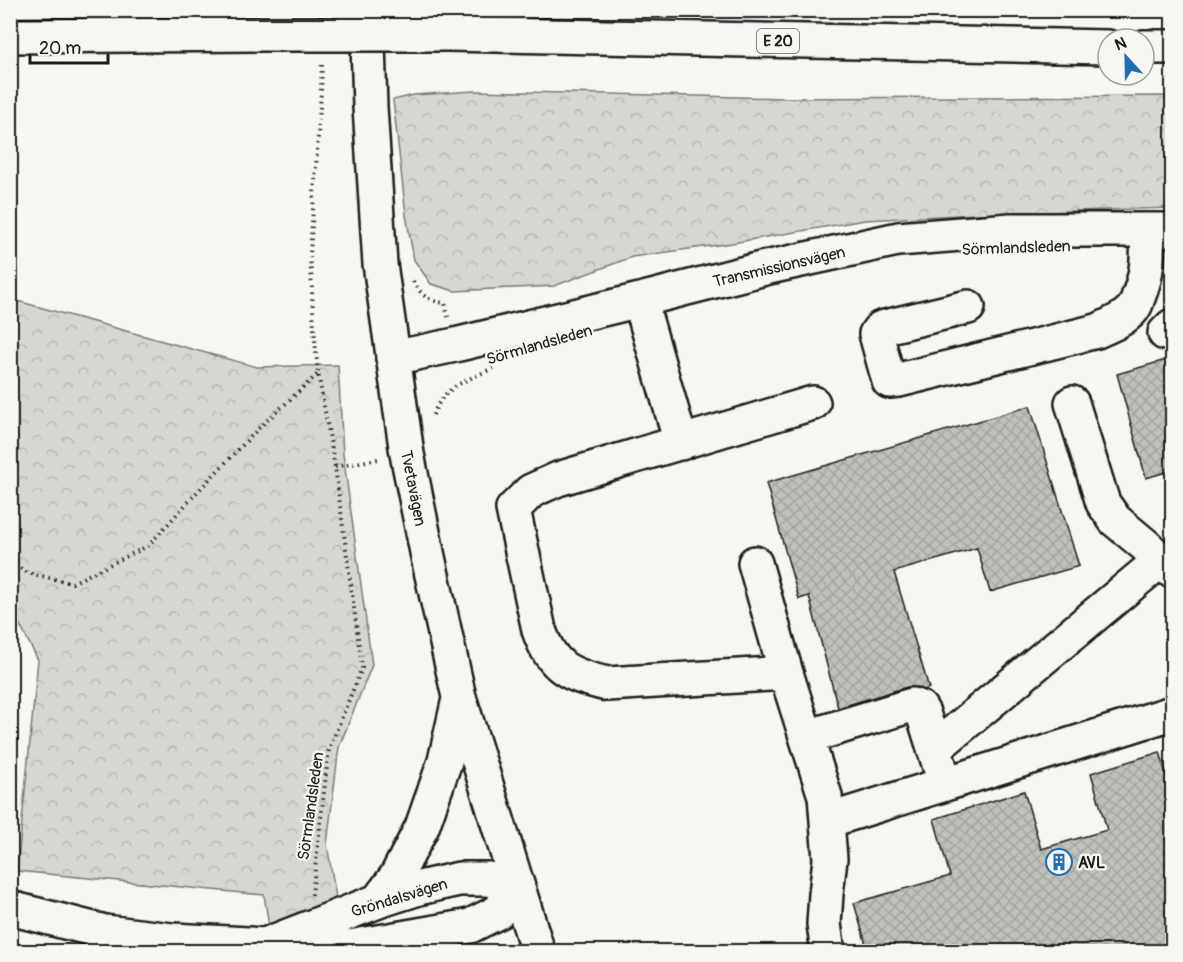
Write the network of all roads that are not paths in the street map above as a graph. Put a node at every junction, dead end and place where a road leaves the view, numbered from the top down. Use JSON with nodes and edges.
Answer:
{"nodes":[{"id":1,"x":367,"y":10,"type":"edge"},
{"id":2,"x":10,"y":36,"type":"edge"},
{"id":3,"x":1096,"y":47,"type":"edge"},
{"id":4,"x":1156,"y":47,"type":"edge"},
{"id":5,"x":1173,"y":47,"type":"edge"},
{"id":6,"x":1160,"y":230,"type":"edge"},
{"id":7,"x":640,"y":300,"type":"junction"},
{"id":8,"x":969,"y":307,"type":"dead end"},
{"id":9,"x":393,"y":358,"type":"junction"},
{"id":10,"x":813,"y":403,"type":"dead end"},
{"id":11,"x":1072,"y":403,"type":"dead end"},
{"id":12,"x":681,"y":442,"type":"junction"},
{"id":13,"x":755,"y":563,"type":"dead end"},
{"id":14,"x":1167,"y":565,"type":"edge"},
{"id":15,"x":786,"y":673,"type":"junction"},
{"id":16,"x":459,"y":697,"type":"junction"},
{"id":17,"x":1173,"y":713,"type":"edge"},
{"id":18,"x":807,"y":737,"type":"junction"},
{"id":19,"x":934,"y":749,"type":"junction"},
{"id":20,"x":945,"y":784,"type":"junction"},
{"id":21,"x":827,"y":821,"type":"junction"},
{"id":22,"x":518,"y":888,"type":"junction"},
{"id":23,"x":378,"y":902,"type":"junction"},
{"id":24,"x":10,"y":908,"type":"edge"},
{"id":25,"x":265,"y":945,"type":"junction"},
{"id":26,"x":538,"y":951,"type":"edge"},
{"id":27,"x":828,"y":951,"type":"edge"}],
"edges":[{"from":1,"to":9,"type":"main road","name":"Tvetavägen"},
{"from":2,"to":3,"type":"main road","number":"E 20","bridge":true},
{"from":4,"to":5,"type":"main road"},
{"from":6,"to":7,"type":"main road","name":"Transmissionsvägen"},
{"from":6,"to":8,"type":"main road"},
{"from":7,"to":9,"type":"main road","name":"Transmissionsvägen"},
{"from":7,"to":12,"type":"main road"},
{"from":9,"to":16,"type":"main road","name":"Tvetavägen"},
{"from":10,"to":12,"type":"main road"},
{"from":11,"to":14,"type":"main road"},
{"from":12,"to":15,"type":"main road"},
{"from":13,"to":15,"type":"main road"},
{"from":14,"to":19,"type":"main road"},
{"from":15,"to":18,"type":"main road"},
{"from":16,"to":22,"type":"main road","name":"Tvetavägen"},
{"from":16,"to":23,"type":"main road"},
{"from":17,"to":20,"type":"main road"},
{"from":18,"to":19,"type":"main road"},
{"from":18,"to":21,"type":"main road"},
{"from":19,"to":20,"type":"main road"},
{"from":20,"to":21,"type":"main road"},
{"from":21,"to":27,"type":"main road"},
{"from":22,"to":23,"type":"main road","name":"Gröndalsvägen"},
{"from":22,"to":25,"type":"main road","name":"Gröndalsvägen"},
{"from":22,"to":26,"type":"main road","name":"Tvetavägen"},
{"from":23,"to":25,"type":"main road","name":"Gröndalsvägen"},
{"from":24,"to":25,"type":"main road","name":"Gröndalsvägen"}]}
